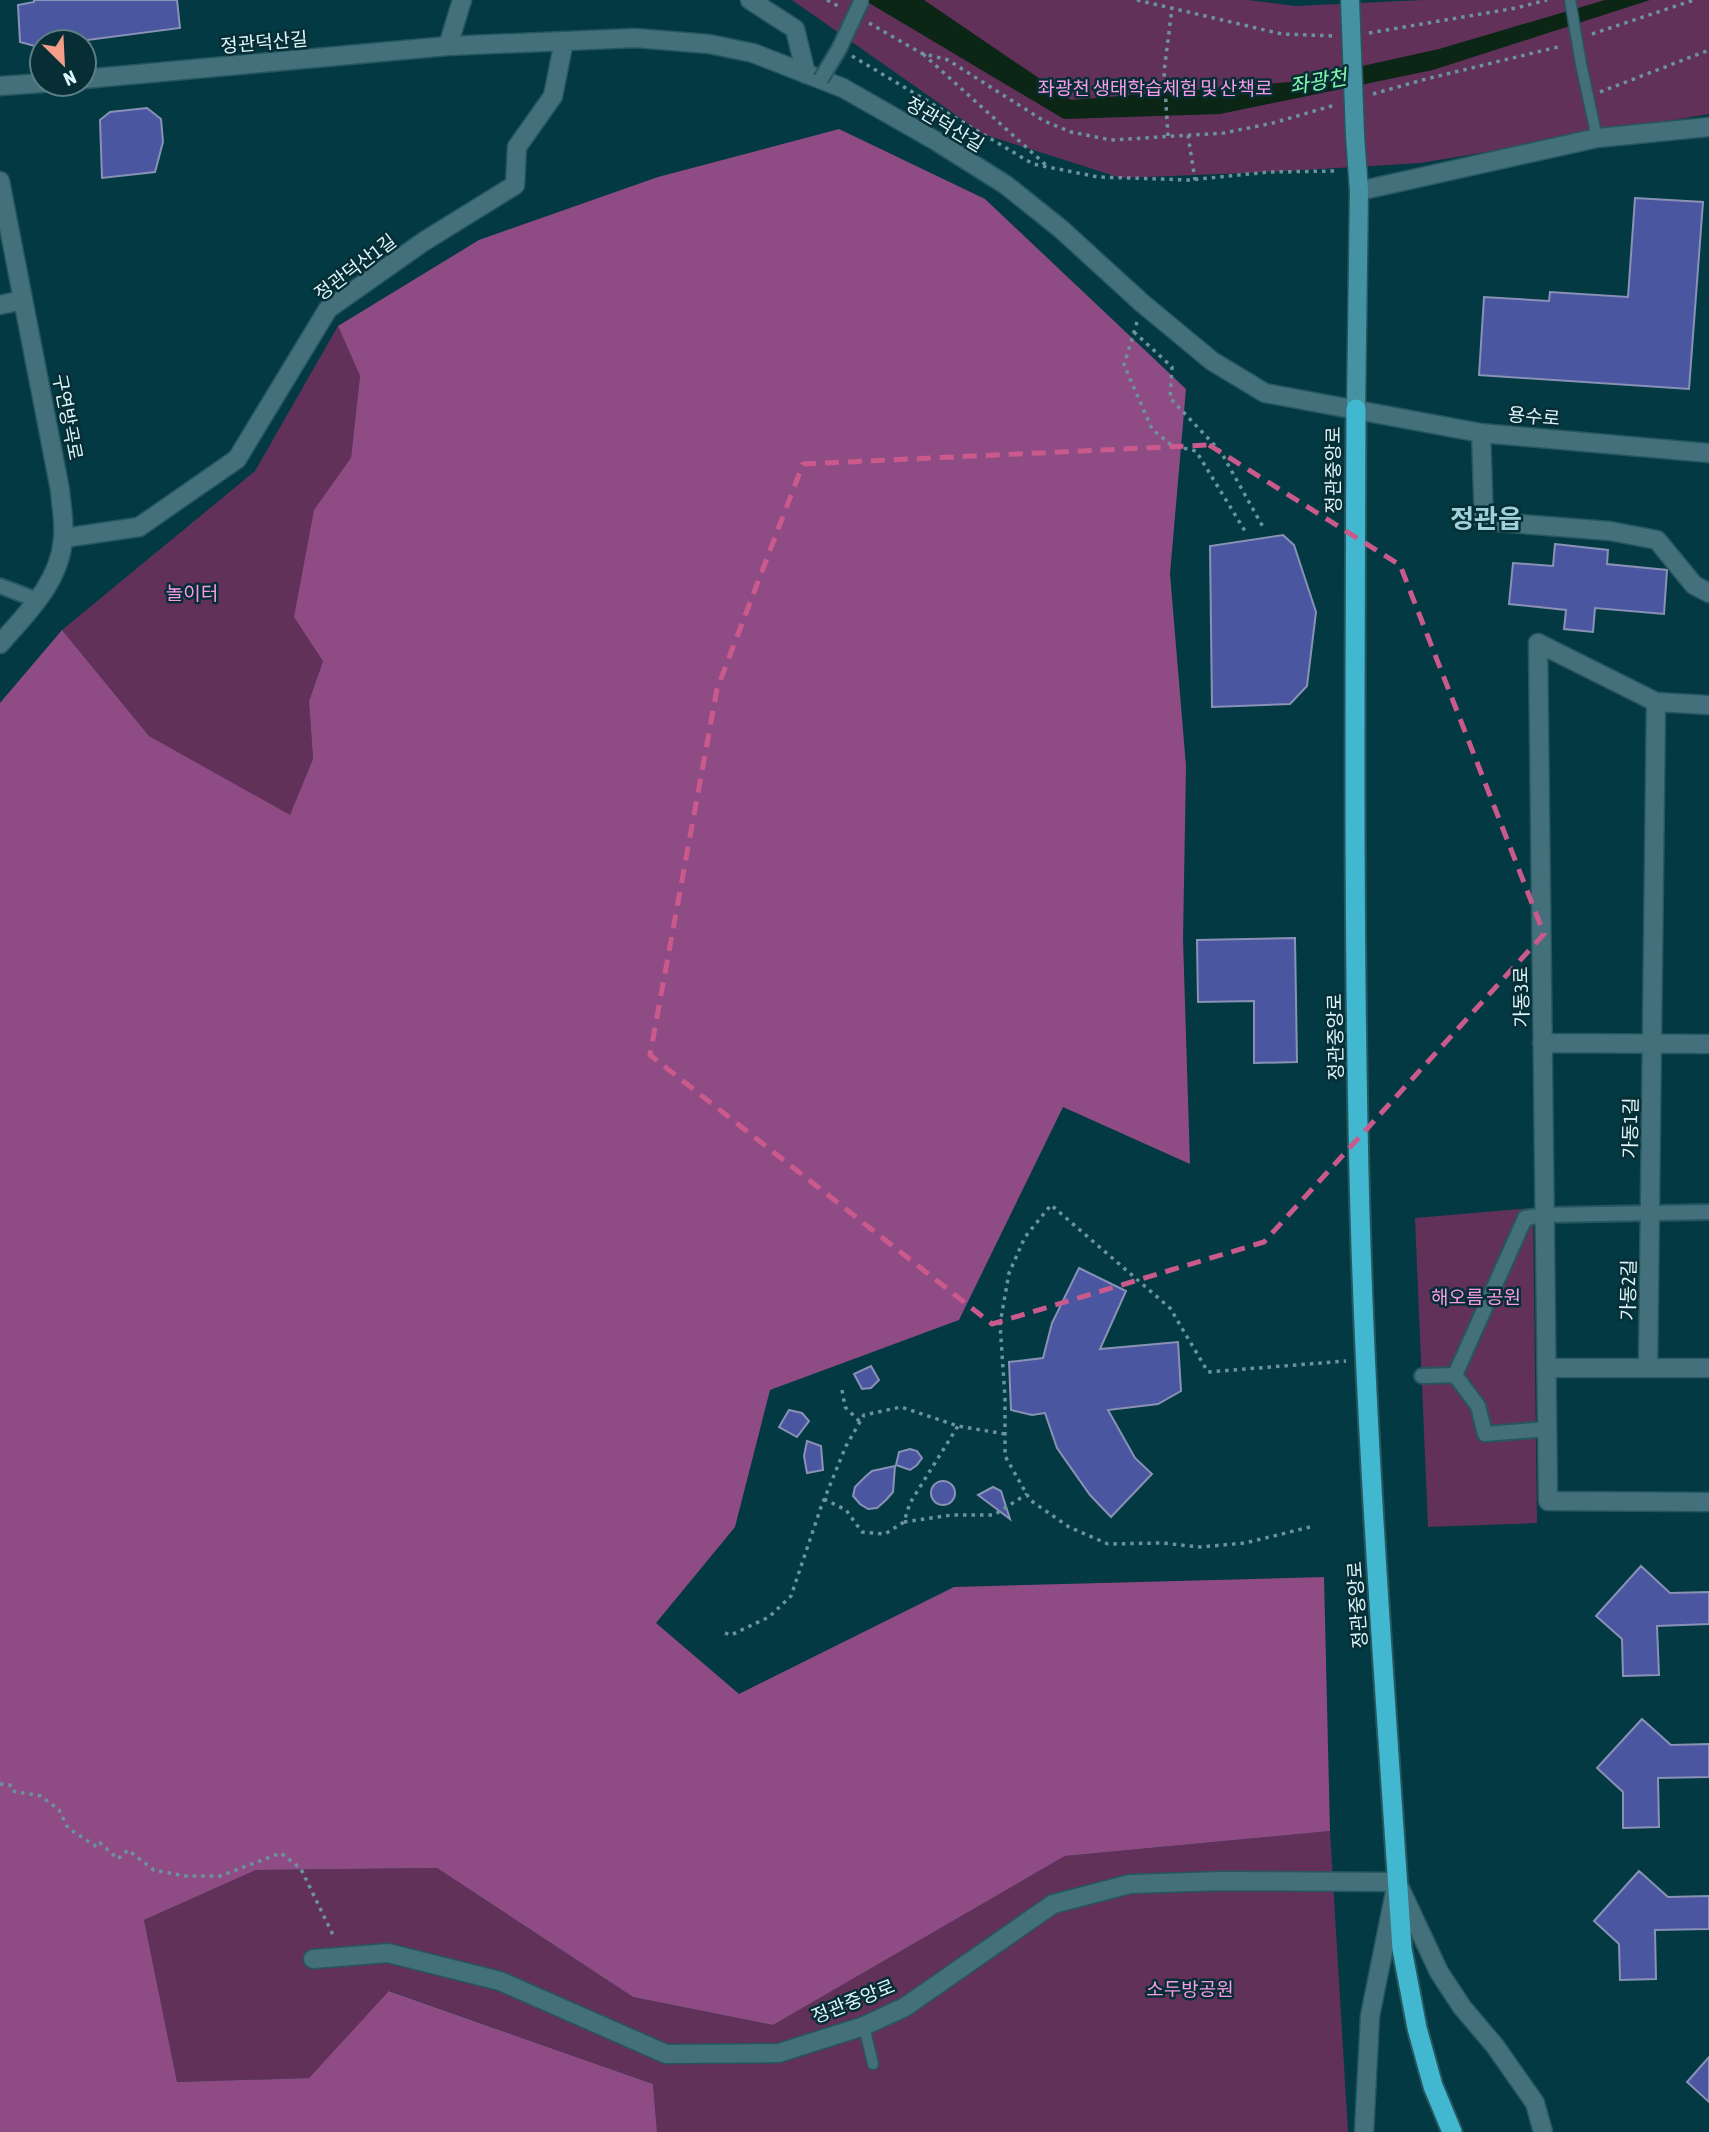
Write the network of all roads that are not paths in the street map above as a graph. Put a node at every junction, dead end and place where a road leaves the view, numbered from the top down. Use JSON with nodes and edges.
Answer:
{"nodes":[{"id":1,"x":462,"y":0,"type":"edge"},
{"id":2,"x":750,"y":0,"type":"edge"},
{"id":3,"x":862,"y":0,"type":"edge"},
{"id":4,"x":1350,"y":0,"type":"edge"},
{"id":5,"x":1570,"y":0,"type":"edge"},
{"id":6,"x":564,"y":41,"type":"junction"},
{"id":7,"x":448,"y":46,"type":"junction"},
{"id":8,"x":813,"y":76,"type":"junction"},
{"id":9,"x":98,"y":78,"type":"edge"},
{"id":10,"x":28,"y":84,"type":"edge"},
{"id":11,"x":0,"y":86,"type":"edge"},
{"id":12,"x":1709,"y":127,"type":"edge"},
{"id":13,"x":1597,"y":138,"type":"junction"},
{"id":14,"x":0,"y":181,"type":"edge"},
{"id":15,"x":1359,"y":191,"type":"junction"},
{"id":16,"x":23,"y":300,"type":"junction"},
{"id":17,"x":0,"y":305,"type":"edge"},
{"id":18,"x":1356,"y":410,"type":"junction"},
{"id":19,"x":1481,"y":433,"type":"junction"},
{"id":20,"x":1709,"y":453,"type":"edge"},
{"id":21,"x":64,"y":538,"type":"junction"},
{"id":22,"x":0,"y":586,"type":"edge"},
{"id":23,"x":1709,"y":593,"type":"edge"},
{"id":24,"x":37,"y":600,"type":"junction"},
{"id":25,"x":0,"y":644,"type":"edge"},
{"id":26,"x":1656,"y":702,"type":"junction"},
{"id":27,"x":1709,"y":705,"type":"edge"},
{"id":28,"x":1542,"y":1044,"type":"junction"},
{"id":29,"x":1652,"y":1044,"type":"junction"},
{"id":30,"x":1709,"y":1044,"type":"edge"},
{"id":31,"x":1709,"y":1212,"type":"edge"},
{"id":32,"x":1650,"y":1213,"type":"junction"},
{"id":33,"x":1544,"y":1215,"type":"junction"},
{"id":34,"x":1546,"y":1368,"type":"junction"},
{"id":35,"x":1648,"y":1368,"type":"junction"},
{"id":36,"x":1709,"y":1368,"type":"edge"},
{"id":37,"x":1455,"y":1375,"type":"junction"},
{"id":38,"x":1422,"y":1376,"type":"dead end"},
{"id":39,"x":1547,"y":1429,"type":"junction"},
{"id":40,"x":1709,"y":1502,"type":"edge"},
{"id":41,"x":1397,"y":1882,"type":"junction"},
{"id":42,"x":313,"y":1959,"type":"dead end"},
{"id":43,"x":864,"y":2026,"type":"junction"},
{"id":44,"x":873,"y":2064,"type":"dead end"},
{"id":45,"x":1364,"y":2132,"type":"edge"},
{"id":46,"x":1452,"y":2132,"type":"edge"},
{"id":47,"x":1543,"y":2132,"type":"edge"}],
"edges":[{"from":1,"to":7,"type":"street"},
{"from":2,"to":8,"type":"street"},
{"from":3,"to":8,"type":"street","bridge":true},
{"from":4,"to":15,"type":"main road","name":"정관중앙로","bridge":true},
{"from":5,"to":13,"type":"lane","bridge":true},
{"from":6,"to":7,"type":"street","name":"정관덕산길"},
{"from":6,"to":8,"type":"street","name":"정관덕산길"},
{"from":6,"to":21,"type":"street","name":"정관덕산1길"},
{"from":7,"to":9,"type":"street","name":"정관덕산길"},
{"from":8,"to":18,"type":"street","name":"정관덕산길"},
{"from":10,"to":11,"type":"street"},
{"from":12,"to":13,"type":"street"},
{"from":13,"to":15,"type":"street"},
{"from":14,"to":16,"type":"street","name":"구연방곡로"},
{"from":15,"to":18,"type":"main road","name":"정관중앙로"},
{"from":16,"to":17,"type":"street"},
{"from":16,"to":21,"type":"street","name":"구연방곡로"},
{"from":18,"to":19,"type":"street","name":"용수로"},
{"from":18,"to":41,"type":"highway","name":"정관중앙로"},
{"from":19,"to":20,"type":"street","name":"용수로"},
{"from":19,"to":23,"type":"street"},
{"from":21,"to":24,"type":"street","name":"구연방곡로"},
{"from":22,"to":24,"type":"street"},
{"from":24,"to":25,"type":"street","name":"구연방곡로"},
{"from":26,"to":27,"type":"street"},
{"from":26,"to":28,"type":"street","name":"가동3로"},
{"from":26,"to":29,"type":"street","name":"가동1길"},
{"from":28,"to":29,"type":"street"},
{"from":28,"to":33,"type":"street","name":"가동3로"},
{"from":29,"to":30,"type":"street"},
{"from":29,"to":32,"type":"street","name":"가동1길"},
{"from":31,"to":32,"type":"street"},
{"from":32,"to":33,"type":"street"},
{"from":32,"to":35,"type":"street","name":"가동2길"},
{"from":33,"to":34,"type":"street","name":"가동3로"},
{"from":33,"to":37,"type":"street"},
{"from":34,"to":35,"type":"street"},
{"from":34,"to":39,"type":"street","name":"가동3로"},
{"from":35,"to":36,"type":"street"},
{"from":37,"to":38,"type":"street"},
{"from":37,"to":39,"type":"street"},
{"from":39,"to":40,"type":"street","name":"가동3로"},
{"from":41,"to":43,"type":"street","name":"정관중앙로"},
{"from":41,"to":45,"type":"street"},
{"from":41,"to":46,"type":"highway","name":"정관중앙로"},
{"from":41,"to":47,"type":"street"},
{"from":42,"to":43,"type":"street","name":"정관중앙로"},
{"from":43,"to":44,"type":"lane"}]}
